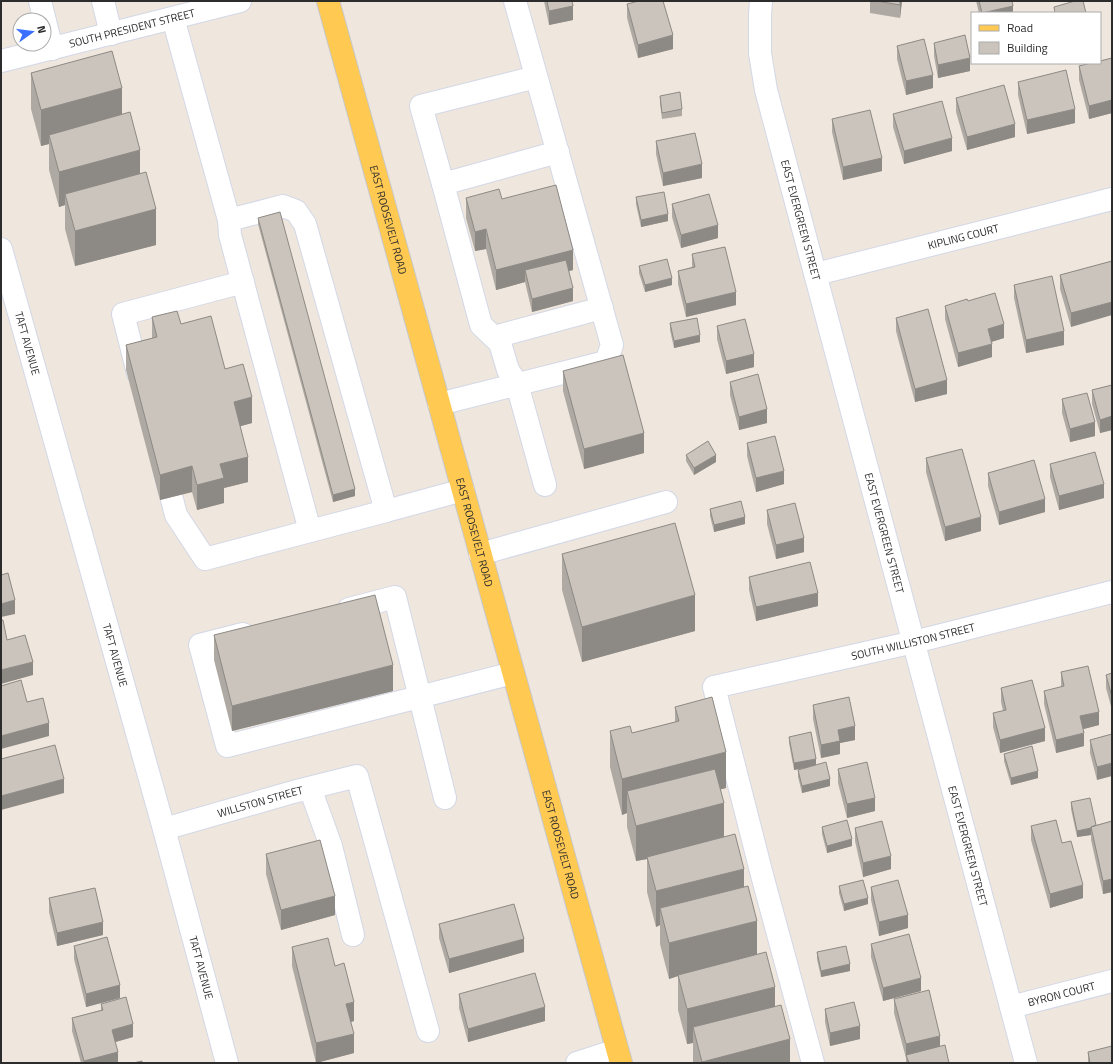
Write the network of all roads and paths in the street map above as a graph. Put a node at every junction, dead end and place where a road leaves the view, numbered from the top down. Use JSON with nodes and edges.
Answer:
{"nodes":[{"id":1,"x":40,"y":1,"type":"edge"},
{"id":2,"x":103,"y":1,"type":"edge"},
{"id":3,"x":240,"y":1,"type":"edge"},
{"id":4,"x":328,"y":1,"type":"edge"},
{"id":5,"x":515,"y":1,"type":"edge"},
{"id":6,"x":762,"y":1,"type":"edge"},
{"id":7,"x":43,"y":12,"type":"edge"},
{"id":8,"x":174,"y":18,"type":"junction"},
{"id":9,"x":111,"y":34,"type":"junction"},
{"id":10,"x":52,"y":48,"type":"edge"},
{"id":11,"x":36,"y":52,"type":"edge"},
{"id":12,"x":1,"y":61,"type":"edge"},
{"id":13,"x":536,"y":77,"type":"junction"},
{"id":14,"x":558,"y":152,"type":"junction"},
{"id":15,"x":443,"y":184,"type":"junction"},
{"id":16,"x":1112,"y":199,"type":"edge"},
{"id":17,"x":229,"y":220,"type":"junction"},
{"id":18,"x":1,"y":249,"type":"edge"},
{"id":19,"x":816,"y":274,"type":"junction"},
{"id":20,"x":243,"y":282,"type":"junction"},
{"id":21,"x":602,"y":308,"type":"junction"},
{"id":22,"x":494,"y":336,"type":"junction"},
{"id":23,"x":517,"y":384,"type":"junction"},
{"id":24,"x":143,"y":390,"type":"edge"},
{"id":25,"x":439,"y":404,"type":"junction"},
{"id":26,"x":159,"y":451,"type":"edge"},
{"id":27,"x":545,"y":485,"type":"dead end"},
{"id":28,"x":463,"y":490,"type":"junction"},
{"id":29,"x":666,"y":502,"type":"dead end"},
{"id":30,"x":386,"y":511,"type":"junction"},
{"id":31,"x":310,"y":531,"type":"junction"},
{"id":32,"x":480,"y":554,"type":"junction"},
{"id":33,"x":1112,"y":592,"type":"edge"},
{"id":34,"x":327,"y":614,"type":"edge"},
{"id":35,"x":260,"y":630,"type":"edge"},
{"id":36,"x":914,"y":642,"type":"junction"},
{"id":37,"x":513,"y":673,"type":"junction"},
{"id":38,"x":419,"y":697,"type":"junction"},
{"id":39,"x":310,"y":788,"type":"junction"},
{"id":40,"x":445,"y":798,"type":"dead end"},
{"id":41,"x":164,"y":828,"type":"junction"},
{"id":42,"x":353,"y":935,"type":"dead end"},
{"id":43,"x":1112,"y":981,"type":"edge"},
{"id":44,"x":1011,"y":1007,"type":"junction"},
{"id":45,"x":428,"y":1031,"type":"dead end"},
{"id":46,"x":619,"y":1057,"type":"edge"},
{"id":47,"x":227,"y":1063,"type":"edge"},
{"id":48,"x":577,"y":1063,"type":"edge"},
{"id":49,"x":813,"y":1063,"type":"edge"},
{"id":50,"x":1026,"y":1063,"type":"edge"}],
"edges":[{"from":1,"to":7,"type":"street"},
{"from":2,"to":9,"type":"street"},
{"from":3,"to":8,"type":"street","name":"SOUTH PRESIDENT STREET"},
{"from":4,"to":25,"type":"main road","name":"EAST ROOSEVELT ROAD"},
{"from":5,"to":13,"type":"street"},
{"from":6,"to":19,"type":"street","name":"EAST EVERGREEN STREET"},
{"from":8,"to":9,"type":"street","name":"SOUTH PRESIDENT STREET"},
{"from":8,"to":17,"type":"street"},
{"from":9,"to":10,"type":"street","name":"SOUTH PRESIDENT STREET"},
{"from":11,"to":12,"type":"street","name":"SOUTH PRESIDENT STREET"},
{"from":13,"to":14,"type":"street"},
{"from":13,"to":15,"type":"street"},
{"from":14,"to":15,"type":"street"},
{"from":14,"to":21,"type":"street"},
{"from":15,"to":22,"type":"street"},
{"from":16,"to":19,"type":"street","name":"KIPLING COURT"},
{"from":17,"to":20,"type":"street"},
{"from":17,"to":30,"type":"street"},
{"from":18,"to":41,"type":"street","name":"TAFT AVENUE"},
{"from":19,"to":36,"type":"street","name":"EAST EVERGREEN STREET"},
{"from":20,"to":24,"type":"street"},
{"from":20,"to":31,"type":"street"},
{"from":21,"to":22,"type":"street"},
{"from":21,"to":23,"type":"street"},
{"from":22,"to":23,"type":"street"},
{"from":23,"to":25,"type":"street"},
{"from":23,"to":27,"type":"street"},
{"from":25,"to":28,"type":"main road","name":"EAST ROOSEVELT ROAD"},
{"from":26,"to":31,"type":"street"},
{"from":28,"to":30,"type":"street"},
{"from":28,"to":32,"type":"main road","name":"EAST ROOSEVELT ROAD"},
{"from":29,"to":32,"type":"street"},
{"from":30,"to":31,"type":"street"},
{"from":32,"to":37,"type":"main road","name":"EAST ROOSEVELT ROAD"},
{"from":33,"to":36,"type":"street","name":"SOUTH WILLISTON STREET"},
{"from":34,"to":38,"type":"street"},
{"from":35,"to":38,"type":"street"},
{"from":36,"to":44,"type":"street","name":"EAST EVERGREEN STREET"},
{"from":36,"to":49,"type":"street","name":"SOUTH WILLISTON STREET"},
{"from":37,"to":38,"type":"street"},
{"from":37,"to":46,"type":"main road","name":"EAST ROOSEVELT ROAD"},
{"from":38,"to":40,"type":"street"},
{"from":39,"to":41,"type":"street","name":"WILLSTON STREET"},
{"from":39,"to":42,"type":"street"},
{"from":39,"to":45,"type":"street","name":"WILLSTON STREET"},
{"from":41,"to":47,"type":"street","name":"TAFT AVENUE"},
{"from":43,"to":44,"type":"street","name":"BYRON COURT"},
{"from":44,"to":50,"type":"street","name":"EAST EVERGREEN STREET"},
{"from":46,"to":48,"type":"street"}]}
